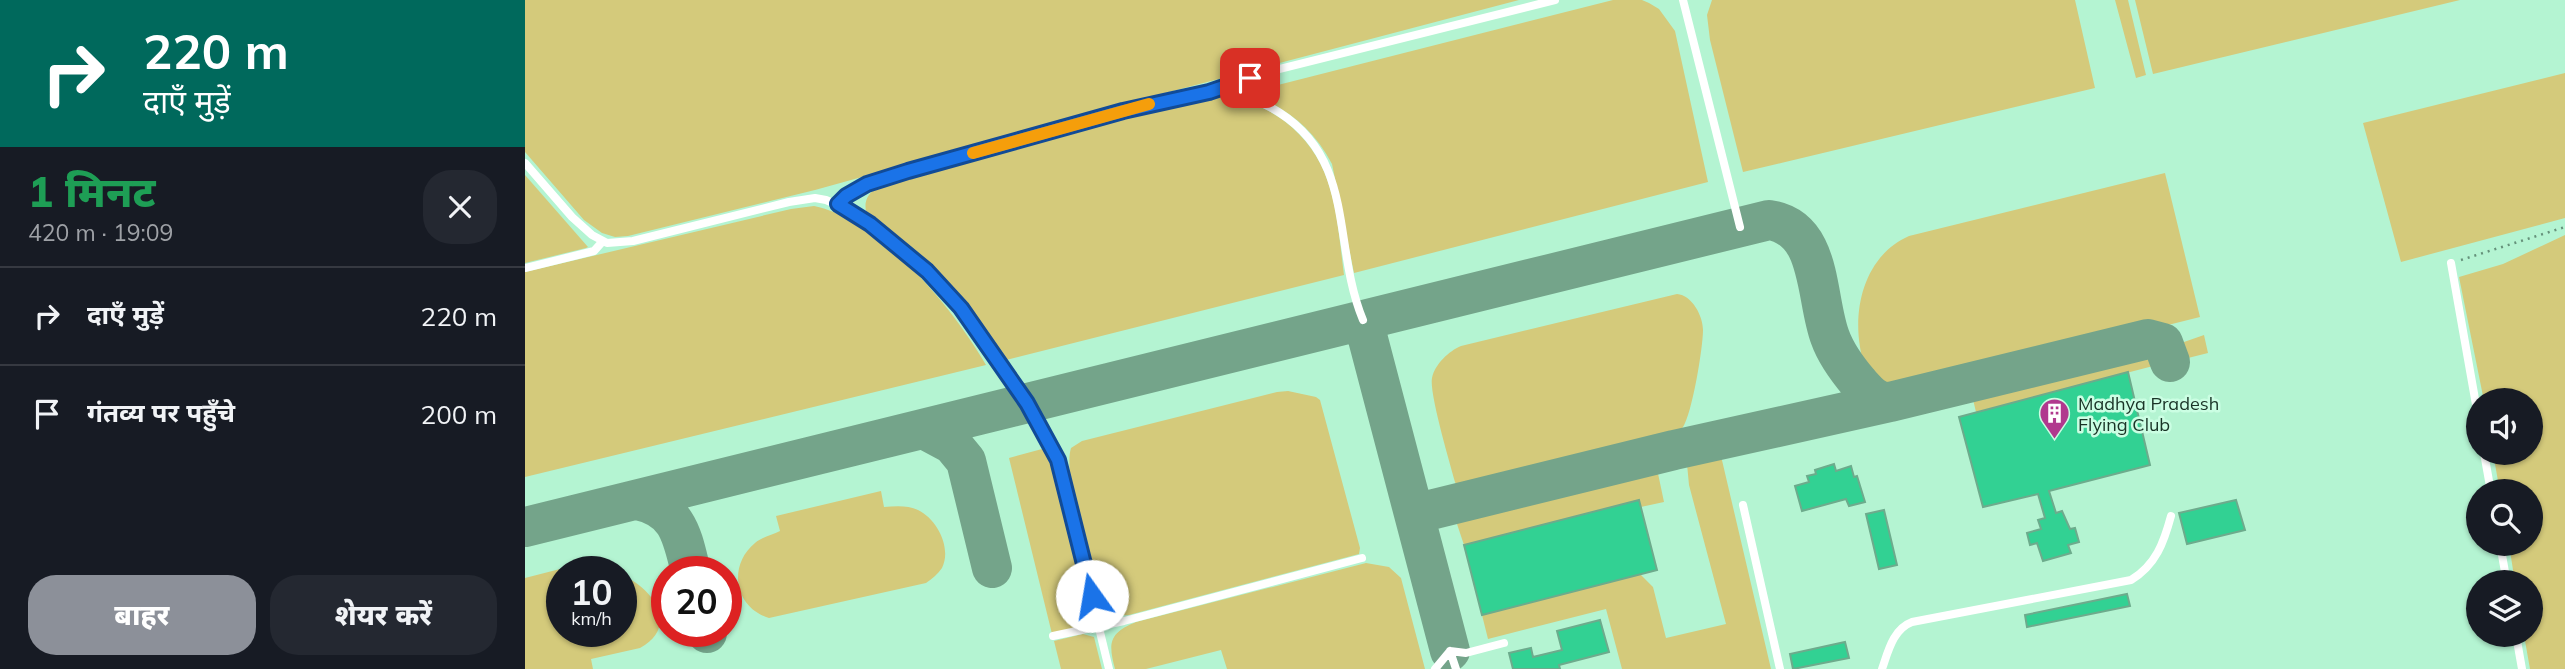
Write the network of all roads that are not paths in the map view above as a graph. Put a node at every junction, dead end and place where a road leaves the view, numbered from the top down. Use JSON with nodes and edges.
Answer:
{"nodes":[{"id":1,"x":1555,"y":0,"type":"edge"},
{"id":2,"x":1683,"y":0,"type":"edge"},
{"id":3,"x":1209,"y":92,"type":"junction"},
{"id":4,"x":525,"y":163,"type":"edge"},
{"id":5,"x":838,"y":204,"type":"junction"},
{"id":6,"x":1740,"y":227,"type":"dead end"},
{"id":7,"x":603,"y":241,"type":"junction"},
{"id":8,"x":2451,"y":263,"type":"road end"},
{"id":9,"x":525,"y":268,"type":"edge"},
{"id":10,"x":1363,"y":320,"type":"dead end"},
{"id":11,"x":2473,"y":388,"type":"edge"},
{"id":12,"x":1743,"y":505,"type":"dead end"},
{"id":13,"x":2171,"y":516,"type":"dead end"},
{"id":14,"x":1362,"y":558,"type":"dead end"},
{"id":15,"x":1099,"y":625,"type":"junction"},
{"id":16,"x":1052,"y":636,"type":"dead end"},
{"id":17,"x":1504,"y":643,"type":"dead end"},
{"id":18,"x":2519,"y":647,"type":"edge"},
{"id":19,"x":1450,"y":651,"type":"junction"},
{"id":20,"x":1109,"y":669,"type":"edge"},
{"id":21,"x":1435,"y":669,"type":"edge"},
{"id":22,"x":1456,"y":669,"type":"edge"},
{"id":23,"x":1780,"y":669,"type":"edge"},
{"id":24,"x":1882,"y":669,"type":"edge"},
{"id":25,"x":2522,"y":669,"type":"edge"}],
"edges":[{"from":1,"to":3,"type":"lane"},
{"from":2,"to":6,"type":"lane"},
{"from":3,"to":5,"type":"lane"},
{"from":3,"to":10,"type":"lane"},
{"from":4,"to":7,"type":"lane"},
{"from":5,"to":7,"type":"lane"},
{"from":5,"to":15,"type":"lane"},
{"from":7,"to":9,"type":"lane"},
{"from":8,"to":11,"type":"lane"},
{"from":12,"to":23,"type":"lane"},
{"from":13,"to":24,"type":"lane"},
{"from":14,"to":15,"type":"lane"},
{"from":15,"to":16,"type":"lane"},
{"from":15,"to":20,"type":"lane"},
{"from":17,"to":19,"type":"lane"},
{"from":18,"to":25,"type":"lane"},
{"from":19,"to":21,"type":"lane"},
{"from":19,"to":22,"type":"lane"}]}
